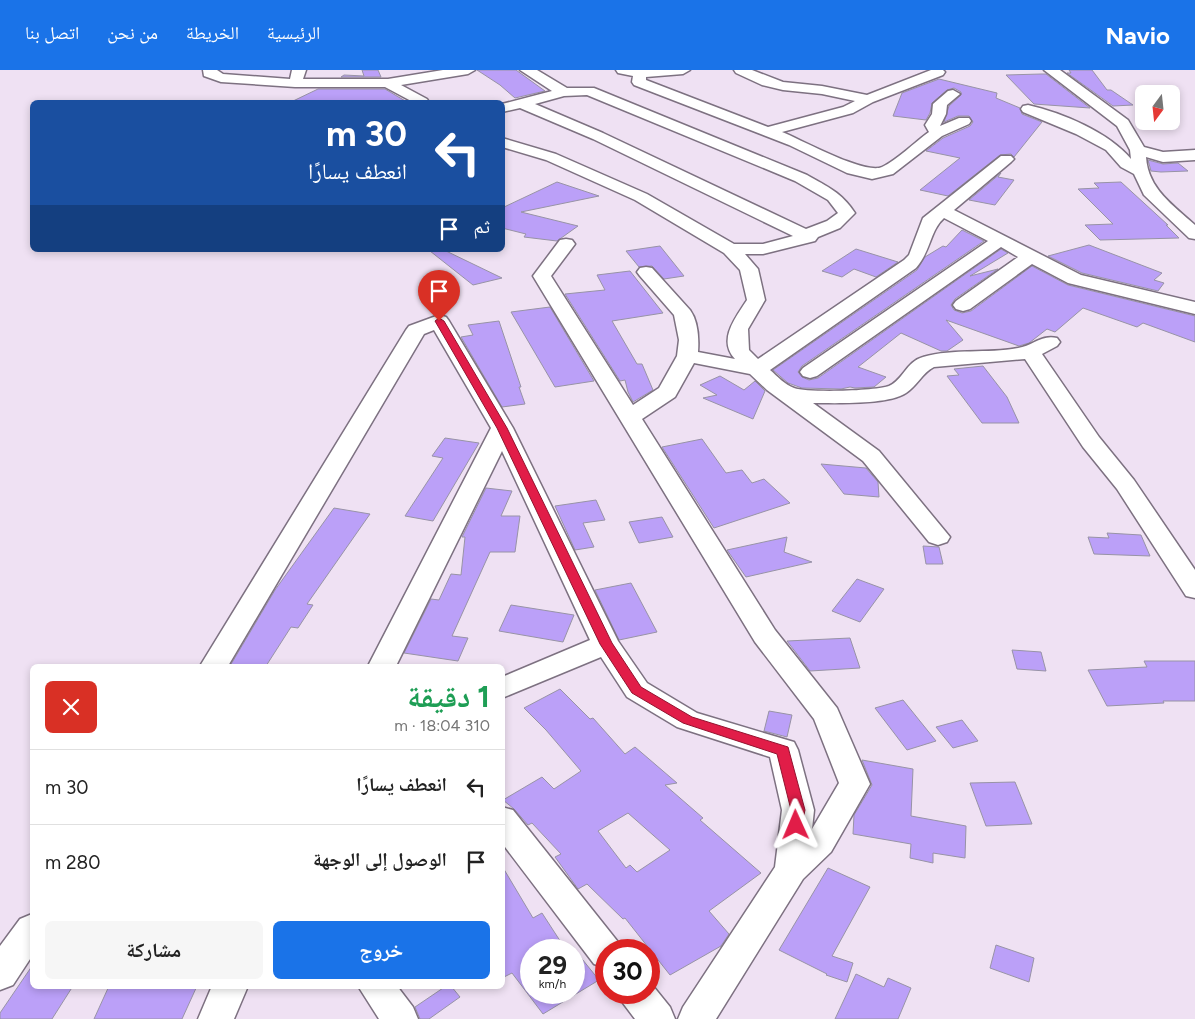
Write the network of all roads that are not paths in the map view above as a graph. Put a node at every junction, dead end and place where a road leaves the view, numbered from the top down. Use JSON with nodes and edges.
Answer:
{"nodes":[{"id":1,"x":210,"y":70,"type":"edge"},
{"id":2,"x":468,"y":70,"type":"edge"},
{"id":3,"x":527,"y":70,"type":"edge"},
{"id":4,"x":623,"y":70,"type":"edge"},
{"id":5,"x":683,"y":70,"type":"edge"},
{"id":6,"x":741,"y":70,"type":"edge"},
{"id":7,"x":1051,"y":70,"type":"edge"},
{"id":8,"x":938,"y":72,"type":"dead end"},
{"id":9,"x":640,"y":74,"type":"junction"},
{"id":10,"x":297,"y":76,"type":"edge"},
{"id":11,"x":387,"y":76,"type":"edge"},
{"id":12,"x":564,"y":92,"type":"junction"},
{"id":13,"x":953,"y":94,"type":"dead end"},
{"id":14,"x":283,"y":96,"type":"dead end"},
{"id":15,"x":868,"y":99,"type":"junction"},
{"id":16,"x":419,"y":100,"type":"edge"},
{"id":17,"x":521,"y":104,"type":"junction"},
{"id":18,"x":505,"y":107,"type":"edge"},
{"id":19,"x":1028,"y":109,"type":"dead end"},
{"id":20,"x":964,"y":121,"type":"dead end"},
{"id":21,"x":768,"y":132,"type":"junction"},
{"id":22,"x":937,"y":133,"type":"junction"},
{"id":23,"x":505,"y":143,"type":"edge"},
{"id":24,"x":1138,"y":150,"type":"junction"},
{"id":25,"x":1195,"y":155,"type":"edge"},
{"id":26,"x":1006,"y":159,"type":"dead end"},
{"id":27,"x":845,"y":166,"type":"junction"},
{"id":28,"x":1140,"y":171,"type":"junction"},
{"id":29,"x":834,"y":197,"type":"junction"},
{"id":30,"x":1158,"y":200,"type":"junction"},
{"id":31,"x":1195,"y":210,"type":"edge"},
{"id":32,"x":944,"y":211,"type":"junction"},
{"id":33,"x":1194,"y":233,"type":"edge"},
{"id":34,"x":806,"y":235,"type":"junction"},
{"id":35,"x":1000,"y":240,"type":"junction"},
{"id":36,"x":566,"y":244,"type":"dead end"},
{"id":37,"x":730,"y":249,"type":"junction"},
{"id":38,"x":1031,"y":256,"type":"junction"},
{"id":39,"x":646,"y":272,"type":"dead end"},
{"id":40,"x":963,"y":305,"type":"dead end"},
{"id":41,"x":1195,"y":308,"type":"edge"},
{"id":42,"x":687,"y":356,"type":"junction"},
{"id":43,"x":757,"y":369,"type":"junction"},
{"id":44,"x":810,"y":372,"type":"dead end"},
{"id":45,"x":788,"y":394,"type":"junction"},
{"id":46,"x":629,"y":418,"type":"junction"},
{"id":47,"x":502,"y":428,"type":"junction"},
{"id":48,"x":938,"y":537,"type":"dead end"},
{"id":49,"x":1195,"y":590,"type":"edge"},
{"id":50,"x":606,"y":644,"type":"junction"},
{"id":51,"x":215,"y":664,"type":"edge"},
{"id":52,"x":383,"y":664,"type":"edge"},
{"id":53,"x":505,"y":687,"type":"edge"},
{"id":54,"x":505,"y":823,"type":"edge"},
{"id":55,"x":791,"y":870,"type":"junction"},
{"id":56,"x":30,"y":932,"type":"edge"},
{"id":57,"x":595,"y":939,"type":"edge"},
{"id":58,"x":0,"y":974,"type":"edge"},
{"id":59,"x":229,"y":989,"type":"edge"},
{"id":60,"x":378,"y":989,"type":"edge"},
{"id":61,"x":645,"y":1004,"type":"edge"},
{"id":62,"x":216,"y":1019,"type":"edge"},
{"id":63,"x":400,"y":1019,"type":"edge"},
{"id":64,"x":657,"y":1019,"type":"edge"},
{"id":65,"x":696,"y":1019,"type":"edge"}],
"edges":[{"from":1,"to":10,"type":"street"},
{"from":2,"to":11,"type":"street"},
{"from":3,"to":12,"type":"street"},
{"from":4,"to":9,"type":"street"},
{"from":5,"to":9,"type":"street"},
{"from":6,"to":15,"type":"street"},
{"from":7,"to":24,"type":"street"},
{"from":8,"to":15,"type":"street"},
{"from":9,"to":21,"type":"street"},
{"from":10,"to":11,"type":"street"},
{"from":10,"to":14,"type":"street"},
{"from":11,"to":16,"type":"street"},
{"from":12,"to":17,"type":"street"},
{"from":12,"to":29,"type":"street"},
{"from":13,"to":22,"type":"street"},
{"from":15,"to":21,"type":"street"},
{"from":17,"to":18,"type":"street"},
{"from":17,"to":34,"type":"street"},
{"from":19,"to":28,"type":"street"},
{"from":20,"to":22,"type":"street"},
{"from":21,"to":27,"type":"street"},
{"from":22,"to":27,"type":"street"},
{"from":23,"to":37,"type":"street"},
{"from":24,"to":25,"type":"street"},
{"from":24,"to":28,"type":"street"},
{"from":26,"to":32,"type":"street"},
{"from":27,"to":29,"type":"street"},
{"from":28,"to":30,"type":"street"},
{"from":29,"to":34,"type":"street"},
{"from":30,"to":31,"type":"street"},
{"from":30,"to":33,"type":"street"},
{"from":32,"to":35,"type":"street"},
{"from":32,"to":43,"type":"street"},
{"from":34,"to":37,"type":"street"},
{"from":35,"to":38,"type":"street"},
{"from":35,"to":44,"type":"street"},
{"from":36,"to":46,"type":"street"},
{"from":37,"to":43,"type":"street"},
{"from":38,"to":40,"type":"street"},
{"from":38,"to":41,"type":"street"},
{"from":39,"to":42,"type":"street"},
{"from":42,"to":43,"type":"street"},
{"from":42,"to":46,"type":"street"},
{"from":43,"to":45,"type":"street"},
{"from":45,"to":48,"type":"street"},
{"from":45,"to":49,"type":"street"},
{"from":46,"to":55,"type":"street"},
{"from":47,"to":50,"type":"street"},
{"from":47,"to":51,"type":"street"},
{"from":47,"to":52,"type":"street"},
{"from":50,"to":53,"type":"street"},
{"from":50,"to":55,"type":"street"},
{"from":54,"to":57,"type":"street"},
{"from":55,"to":65,"type":"street"},
{"from":56,"to":58,"type":"street"},
{"from":59,"to":62,"type":"street"},
{"from":60,"to":63,"type":"street"},
{"from":61,"to":64,"type":"street"}]}
